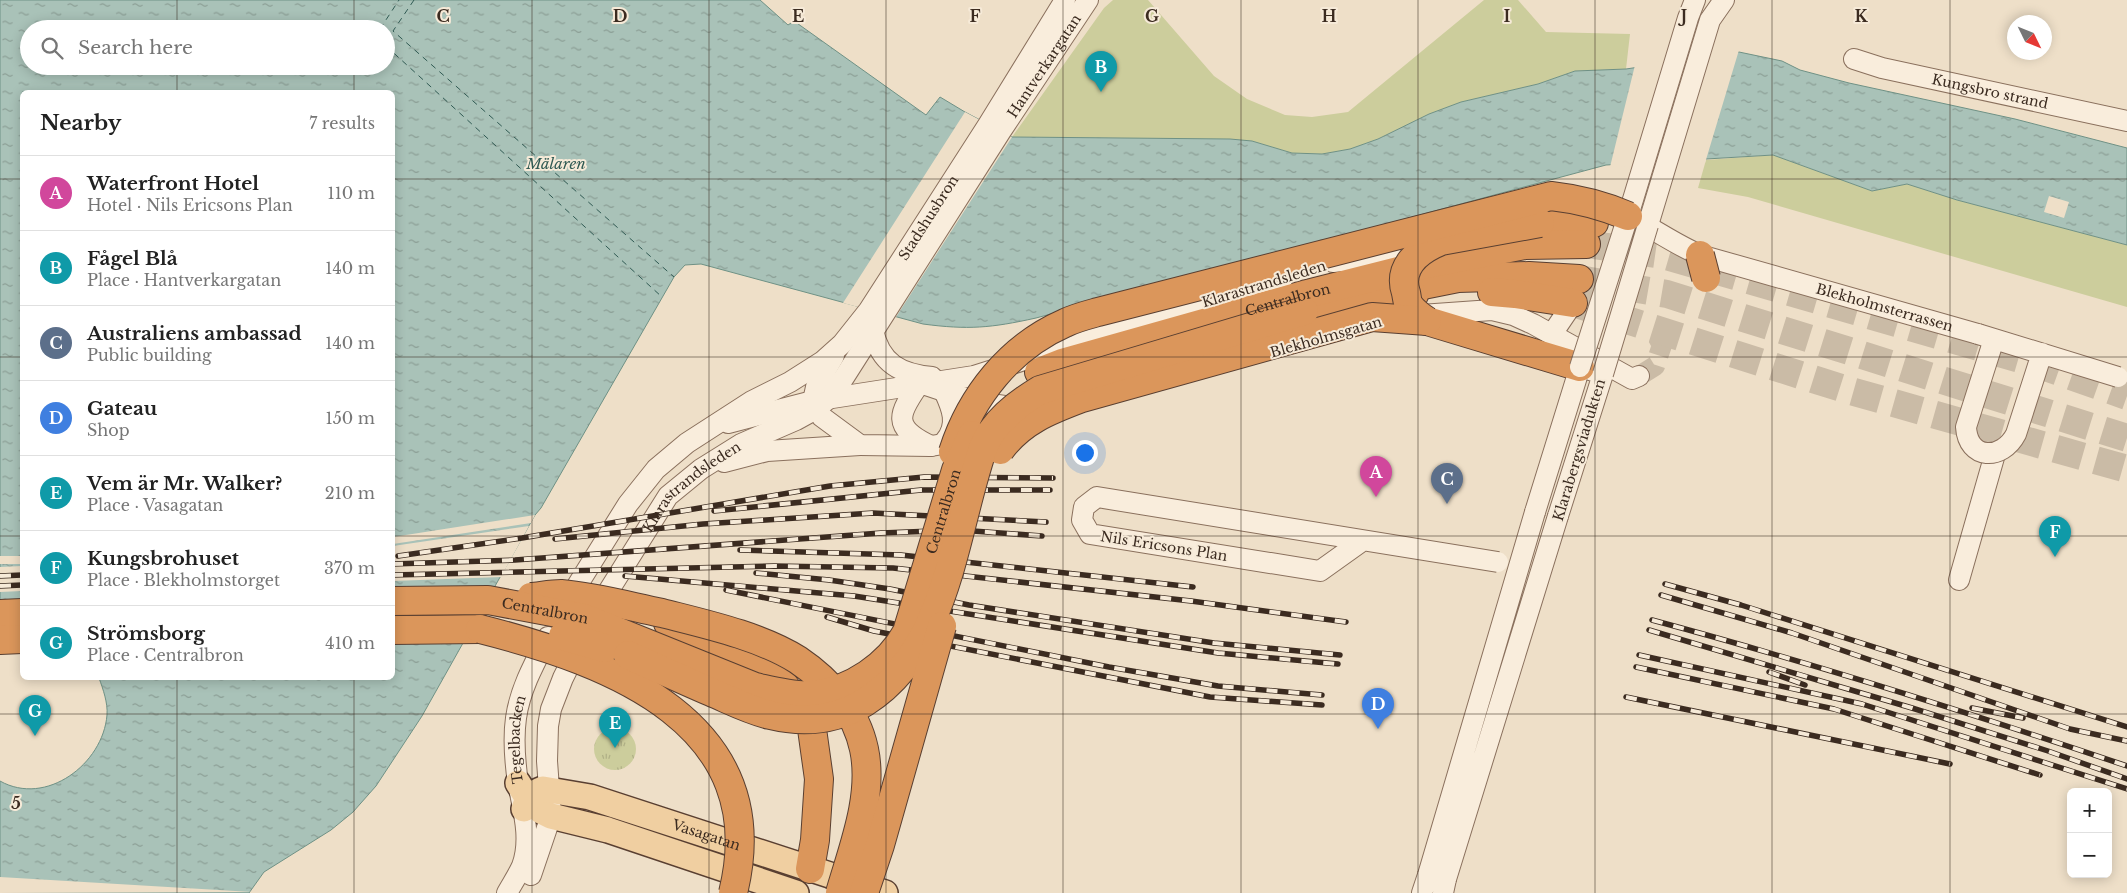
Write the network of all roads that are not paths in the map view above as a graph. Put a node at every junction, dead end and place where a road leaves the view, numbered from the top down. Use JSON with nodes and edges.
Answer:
{"nodes":[{"id":1,"x":1065,"y":0,"type":"edge"},
{"id":2,"x":1088,"y":0,"type":"edge"},
{"id":3,"x":1724,"y":0,"type":"edge"},
{"id":4,"x":1691,"y":9,"type":"edge"},
{"id":5,"x":1854,"y":59,"type":"dead end"},
{"id":6,"x":2127,"y":121,"type":"edge"},
{"id":7,"x":995,"y":128,"type":"junction"},
{"id":8,"x":1638,"y":220,"type":"junction"},
{"id":9,"x":1525,"y":245,"type":"junction"},
{"id":10,"x":1576,"y":291,"type":"joint"},
{"id":11,"x":1306,"y":303,"type":"junction"},
{"id":12,"x":876,"y":312,"type":"junction"},
{"id":13,"x":1427,"y":321,"type":"junction"},
{"id":14,"x":873,"y":330,"type":"junction"},
{"id":15,"x":1552,"y":334,"type":"junction"},
{"id":16,"x":1994,"y":339,"type":"junction"},
{"id":17,"x":842,"y":344,"type":"junction"},
{"id":18,"x":2042,"y":353,"type":"junction"},
{"id":19,"x":1592,"y":370,"type":"junction"},
{"id":20,"x":1639,"y":376,"type":"dead end"},
{"id":21,"x":2127,"y":379,"type":"edge"},
{"id":22,"x":920,"y":383,"type":"junction"},
{"id":23,"x":948,"y":385,"type":"junction"},
{"id":24,"x":819,"y":403,"type":"junction"},
{"id":25,"x":1065,"y":414,"type":"junction"},
{"id":26,"x":712,"y":428,"type":"junction"},
{"id":27,"x":860,"y":445,"type":"junction"},
{"id":28,"x":936,"y":445,"type":"junction"},
{"id":29,"x":1995,"y":454,"type":"junction"},
{"id":30,"x":701,"y":469,"type":"junction"},
{"id":31,"x":970,"y":492,"type":"junction"},
{"id":32,"x":941,"y":522,"type":"junction"},
{"id":33,"x":1362,"y":541,"type":"junction"},
{"id":34,"x":1519,"y":565,"type":"junction"},
{"id":35,"x":1542,"y":570,"type":"junction"},
{"id":36,"x":1959,"y":580,"type":"dead end"},
{"id":37,"x":944,"y":588,"type":"junction"},
{"id":38,"x":571,"y":594,"type":"joint"},
{"id":39,"x":488,"y":600,"type":"junction"},
{"id":40,"x":395,"y":601,"type":"edge"},
{"id":41,"x":613,"y":604,"type":"junction"},
{"id":42,"x":20,"y":613,"type":"edge"},
{"id":43,"x":0,"y":614,"type":"edge"},
{"id":44,"x":480,"y":628,"type":"junction"},
{"id":45,"x":395,"y":630,"type":"edge"},
{"id":46,"x":20,"y":639,"type":"edge"},
{"id":47,"x":0,"y":640,"type":"edge"},
{"id":48,"x":1480,"y":700,"type":"junction"},
{"id":49,"x":1500,"y":704,"type":"junction"},
{"id":50,"x":530,"y":795,"type":"junction"},
{"id":51,"x":551,"y":816,"type":"junction"},
{"id":52,"x":810,"y":869,"type":"junction"},
{"id":53,"x":760,"y":881,"type":"junction"},
{"id":54,"x":1435,"y":885,"type":"edge"},
{"id":55,"x":507,"y":893,"type":"edge"},
{"id":56,"x":522,"y":893,"type":"edge"},
{"id":57,"x":733,"y":893,"type":"edge"},
{"id":58,"x":796,"y":893,"type":"edge"},
{"id":59,"x":840,"y":893,"type":"edge"},
{"id":60,"x":864,"y":893,"type":"edge"},
{"id":61,"x":885,"y":893,"type":"edge"}],
"edges":[{"from":1,"to":7,"type":"street","name":"Hantverkargatan"},
{"from":2,"to":7,"type":"street","name":"Hantverkargatan"},
{"from":3,"to":8,"type":"street","name":"Klarabergsviadukten"},
{"from":4,"to":8,"type":"street","name":"Klarabergsviadukten"},
{"from":5,"to":6,"type":"street","name":"Kungsbro strand"},
{"from":7,"to":12,"type":"street","name":"Stadshusbron"},
{"from":8,"to":16,"type":"street","name":"Blekholmsterrassen","bridge":true},
{"from":8,"to":19,"type":"street","name":"Klarabergsviadukten","bridge":true},
{"from":8,"to":32,"type":"highway","bridge":true},
{"from":9,"to":11,"type":"highway","name":"Centralbron"},
{"from":9,"to":13,"type":"highway","name":"Klarastrandsleden","bridge":true},
{"from":9,"to":23,"type":"street","name":"Klarastrandsleden"},
{"from":10,"to":11,"type":"highway"},
{"from":10,"to":15,"type":"street"},
{"from":11,"to":31,"type":"highway","name":"Centralbron","bridge":true},
{"from":11,"to":32,"type":"highway","name":"Centralbron","bridge":true},
{"from":12,"to":14,"type":"street","name":"Klarastrandsleden"},
{"from":12,"to":17,"type":"street","name":"Klarastrandsleden"},
{"from":13,"to":19,"type":"highway"},
{"from":13,"to":31,"type":"highway","bridge":true},
{"from":14,"to":23,"type":"street","name":"Klarastrandsleden"},
{"from":14,"to":24,"type":"street","name":"Klarastrandsleden"},
{"from":15,"to":20,"type":"street","name":"Blekholmsgatan"},
{"from":15,"to":25,"type":"street","name":"Blekholmsgatan"},
{"from":16,"to":18,"type":"street","name":"Blekholmsterrassen","bridge":true},
{"from":16,"to":29,"type":"street","bridge":true},
{"from":17,"to":24,"type":"street","name":"Klarastrandsleden"},
{"from":17,"to":26,"type":"street","name":"Klarastrandsleden"},
{"from":18,"to":21,"type":"street","name":"Blekholmsterrassen","bridge":true},
{"from":18,"to":29,"type":"street","bridge":true},
{"from":19,"to":34,"type":"street","name":"Klarabergsviadukten","bridge":true},
{"from":19,"to":35,"type":"street","name":"Klarabergsviadukten","bridge":true},
{"from":22,"to":23,"type":"street","name":"Klarastrandsleden"},
{"from":22,"to":24,"type":"street","name":"Klarastrandsleden"},
{"from":22,"to":28,"type":"street"},
{"from":23,"to":25,"type":"street","name":"Blekholmsgatan"},
{"from":23,"to":28,"type":"street"},
{"from":24,"to":26,"type":"street","name":"Klarastrandsleden"},
{"from":24,"to":27,"type":"street"},
{"from":24,"to":30,"type":"street","name":"Klarastrandsleden"},
{"from":25,"to":28,"type":"street","name":"Blekholmsgatan"},
{"from":26,"to":38,"type":"street","name":"Klarastrandsleden"},
{"from":27,"to":28,"type":"street","name":"Blekholmsgatan"},
{"from":27,"to":30,"type":"street","name":"Blekholmsgatan"},
{"from":29,"to":36,"type":"street"},
{"from":30,"to":41,"type":"street","name":"Klarastrandsleden"},
{"from":31,"to":37,"type":"highway","name":"Centralbron","bridge":true},
{"from":32,"to":39,"type":"highway","name":"Centralbron","bridge":true},
{"from":33,"to":33,"type":"street","name":"Nils Ericsons Plan","bridge":true},
{"from":33,"to":34,"type":"street","name":"Nils Ericsons Plan","bridge":true},
{"from":34,"to":35,"type":"street","name":"Nils Ericsons Plan"},
{"from":34,"to":48,"type":"street","name":"Klarabergsviadukten","bridge":true},
{"from":35,"to":49,"type":"street","name":"Klarabergsviadukten","bridge":true},
{"from":37,"to":44,"type":"highway","name":"Centralbron","bridge":true},
{"from":37,"to":60,"type":"highway","bridge":true},
{"from":38,"to":50,"type":"street","name":"Tegelbacken"},
{"from":39,"to":40,"type":"highway","name":"Centralbron","bridge":true},
{"from":39,"to":41,"type":"highway","bridge":true},
{"from":41,"to":50,"type":"street","name":"Tegelbacken"},
{"from":41,"to":52,"type":"highway","bridge":true},
{"from":41,"to":59,"type":"highway","bridge":true},
{"from":42,"to":43,"type":"highway"},
{"from":44,"to":45,"type":"highway","name":"Centralbron"},
{"from":44,"to":57,"type":"highway","bridge":true},
{"from":46,"to":47,"type":"highway"},
{"from":48,"to":49,"type":"street"},
{"from":48,"to":54,"type":"street","name":"Klarabergsviadukten","bridge":true},
{"from":49,"to":54,"type":"street","name":"Klarabergsviadukten","bridge":true},
{"from":50,"to":51,"type":"main road","name":"Vasagatan"},
{"from":50,"to":52,"type":"main road","name":"Vasagatan"},
{"from":50,"to":55,"type":"street","name":"Tegelbacken"},
{"from":51,"to":53,"type":"main road","name":"Vasagatan"},
{"from":51,"to":56,"type":"street"},
{"from":52,"to":53,"type":"main road"},
{"from":52,"to":61,"type":"main road","name":"Vasagatan"},
{"from":53,"to":58,"type":"main road","name":"Vasagatan"}]}
